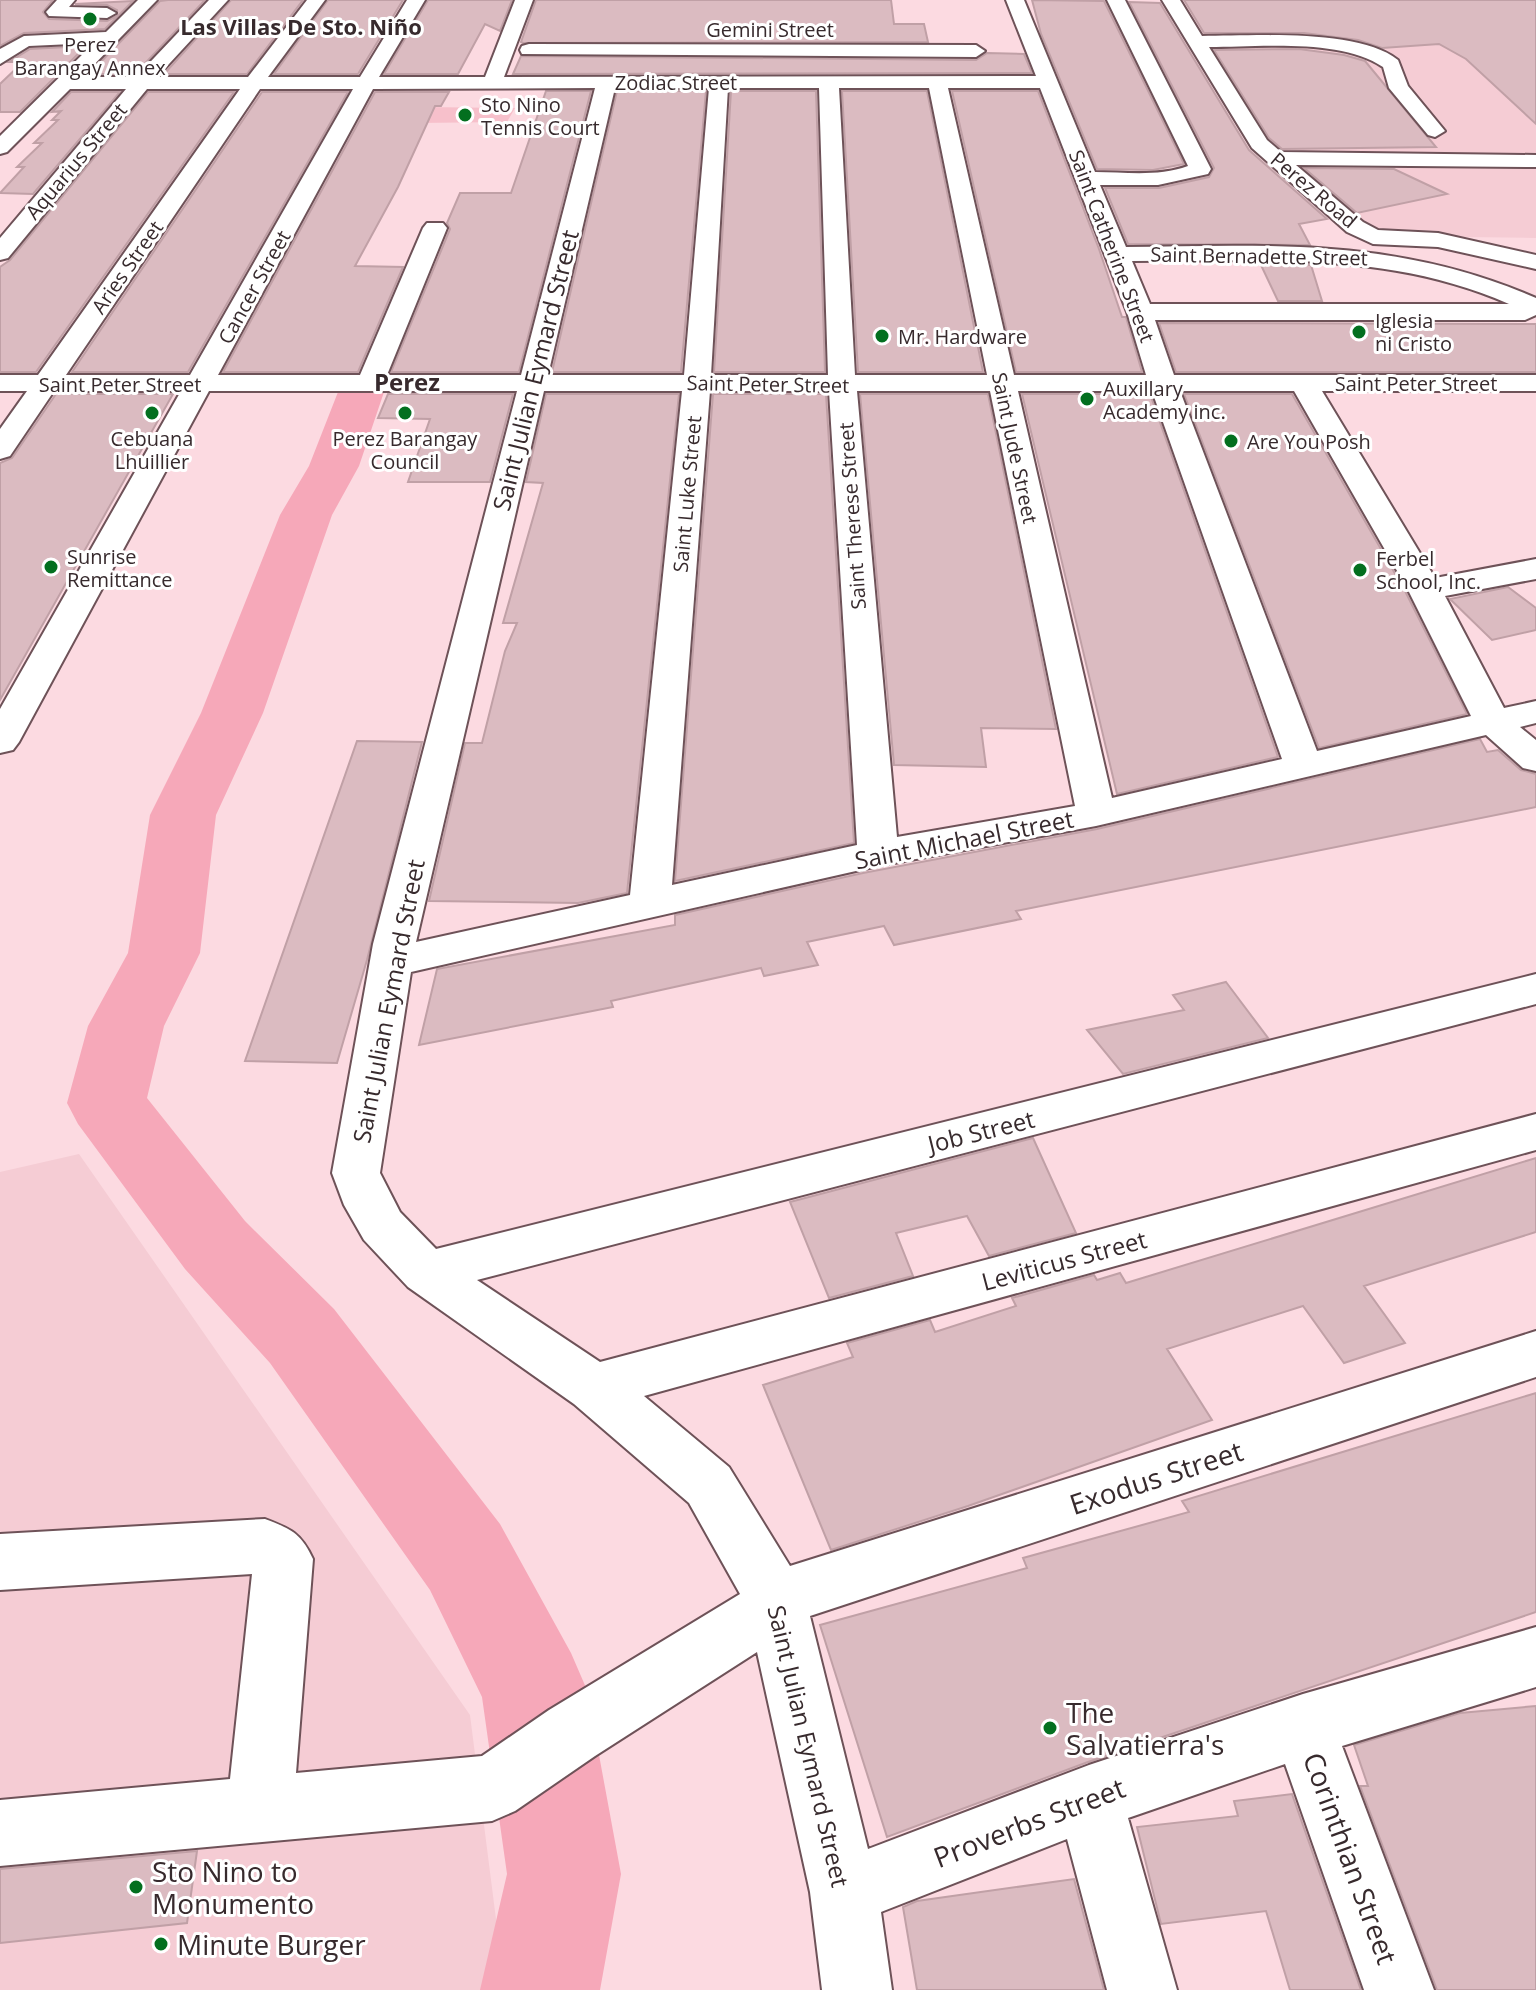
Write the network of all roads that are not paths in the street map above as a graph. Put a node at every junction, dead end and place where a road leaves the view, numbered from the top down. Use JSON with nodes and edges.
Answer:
{"nodes":[{"id":1,"x":66,"y":0,"type":"edge"},
{"id":2,"x":219,"y":0,"type":"edge"},
{"id":3,"x":316,"y":0,"type":"edge"},
{"id":4,"x":416,"y":0,"type":"edge"},
{"id":5,"x":524,"y":0,"type":"edge"},
{"id":6,"x":1116,"y":0,"type":"edge"},
{"id":7,"x":1171,"y":0,"type":"edge"},
{"id":8,"x":142,"y":6,"type":"edge"},
{"id":9,"x":1016,"y":14,"type":"edge"},
{"id":10,"x":109,"y":37,"type":"junction"},
{"id":11,"x":1197,"y":42,"type":"junction"},
{"id":12,"x":503,"y":50,"type":"junction"},
{"id":13,"x":990,"y":51,"type":"dead end"},
{"id":14,"x":0,"y":58,"type":"edge"},
{"id":15,"x":493,"y":81,"type":"junction"},
{"id":16,"x":607,"y":81,"type":"junction"},
{"id":17,"x":937,"y":81,"type":"junction"},
{"id":18,"x":719,"y":82,"type":"junction"},
{"id":19,"x":829,"y":82,"type":"junction"},
{"id":20,"x":1049,"y":82,"type":"junction"},
{"id":21,"x":63,"y":83,"type":"junction"},
{"id":22,"x":141,"y":83,"type":"junction"},
{"id":23,"x":366,"y":83,"type":"junction"},
{"id":24,"x":253,"y":84,"type":"junction"},
{"id":25,"x":1435,"y":131,"type":"dead end"},
{"id":26,"x":0,"y":148,"type":"edge"},
{"id":27,"x":1275,"y":158,"type":"junction"},
{"id":28,"x":1536,"y":161,"type":"edge"},
{"id":29,"x":1085,"y":178,"type":"junction"},
{"id":30,"x":435,"y":228,"type":"dead end"},
{"id":31,"x":0,"y":253,"type":"edge"},
{"id":32,"x":1117,"y":254,"type":"junction"},
{"id":33,"x":1536,"y":262,"type":"edge"},
{"id":34,"x":1536,"y":309,"type":"edge"},
{"id":35,"x":1140,"y":312,"type":"junction"},
{"id":36,"x":0,"y":383,"type":"edge"},
{"id":37,"x":370,"y":383,"type":"junction"},
{"id":38,"x":697,"y":383,"type":"junction"},
{"id":39,"x":1536,"y":383,"type":"edge"},
{"id":40,"x":47,"y":384,"type":"junction"},
{"id":41,"x":200,"y":384,"type":"junction"},
{"id":42,"x":531,"y":384,"type":"junction"},
{"id":43,"x":1001,"y":384,"type":"junction"},
{"id":44,"x":1304,"y":384,"type":"junction"},
{"id":45,"x":842,"y":385,"type":"junction"},
{"id":46,"x":1163,"y":385,"type":"junction"},
{"id":47,"x":0,"y":450,"type":"edge"},
{"id":48,"x":1536,"y":569,"type":"edge"},
{"id":49,"x":1425,"y":590,"type":"junction"},
{"id":50,"x":1536,"y":712,"type":"edge"},
{"id":51,"x":1492,"y":721,"type":"junction"},
{"id":52,"x":0,"y":742,"type":"edge"},
{"id":53,"x":1536,"y":760,"type":"edge"},
{"id":54,"x":1303,"y":765,"type":"junction"},
{"id":55,"x":1096,"y":814,"type":"junction"},
{"id":56,"x":878,"y":853,"type":"junction"},
{"id":57,"x":650,"y":906,"type":"junction"},
{"id":58,"x":390,"y":962,"type":"junction"},
{"id":59,"x":1536,"y":989,"type":"edge"},
{"id":60,"x":1536,"y":1132,"type":"edge"},
{"id":61,"x":426,"y":1272,"type":"junction"},
{"id":62,"x":1536,"y":1354,"type":"edge"},
{"id":63,"x":593,"y":1387,"type":"junction"},
{"id":64,"x":0,"y":1562,"type":"edge"},
{"id":65,"x":776,"y":1599,"type":"junction"},
{"id":66,"x":1536,"y":1657,"type":"edge"},
{"id":67,"x":1303,"y":1726,"type":"junction"},
{"id":68,"x":1089,"y":1798,"type":"junction"},
{"id":69,"x":260,"y":1808,"type":"junction"},
{"id":70,"x":13,"y":1841,"type":"edge"},
{"id":71,"x":844,"y":1892,"type":"junction"},
{"id":72,"x":857,"y":1990,"type":"edge"},
{"id":73,"x":1142,"y":1990,"type":"edge"},
{"id":74,"x":1399,"y":1990,"type":"edge"}],
"edges":[{"from":1,"to":8,"type":"street"},
{"from":2,"to":22,"type":"street","name":"Aquarius Street"},
{"from":3,"to":24,"type":"street","name":"Aries Street"},
{"from":4,"to":23,"type":"street","name":"Cancer Street"},
{"from":5,"to":12,"type":"street"},
{"from":6,"to":29,"type":"street"},
{"from":7,"to":11,"type":"street","name":"Perez Road"},
{"from":8,"to":10,"type":"street"},
{"from":9,"to":20,"type":"street","name":"Saint Catherine Street"},
{"from":10,"to":14,"type":"street"},
{"from":10,"to":21,"type":"street"},
{"from":11,"to":25,"type":"street"},
{"from":11,"to":27,"type":"street","name":"Perez Road"},
{"from":12,"to":13,"type":"street","name":"Gemini Street"},
{"from":12,"to":15,"type":"street"},
{"from":15,"to":16,"type":"street","name":"Zodiac Street"},
{"from":15,"to":23,"type":"street","name":"Zodiac Street"},
{"from":16,"to":18,"type":"street","name":"Zodiac Street"},
{"from":16,"to":42,"type":"street","name":"Saint Julian Eymard Street"},
{"from":17,"to":19,"type":"street","name":"Zodiac Street"},
{"from":17,"to":20,"type":"street","name":"Zodiac Street"},
{"from":17,"to":43,"type":"street","name":"Saint Jude Street"},
{"from":18,"to":19,"type":"street","name":"Zodiac Street"},
{"from":18,"to":38,"type":"street","name":"Saint Luke Street"},
{"from":19,"to":45,"type":"street","name":"Saint Therese Street"},
{"from":20,"to":29,"type":"street","name":"Saint Catherine Street"},
{"from":21,"to":22,"type":"street","name":"Zodiac Street"},
{"from":21,"to":26,"type":"street"},
{"from":22,"to":24,"type":"street","name":"Zodiac Street"},
{"from":22,"to":31,"type":"street","name":"Aquarius Street"},
{"from":23,"to":24,"type":"street","name":"Zodiac Street"},
{"from":23,"to":41,"type":"street","name":"Cancer Street"},
{"from":24,"to":40,"type":"street","name":"Aries Street"},
{"from":27,"to":28,"type":"street"},
{"from":27,"to":33,"type":"street","name":"Perez Road"},
{"from":29,"to":32,"type":"street","name":"Saint Catherine Street"},
{"from":30,"to":37,"type":"street"},
{"from":32,"to":34,"type":"street","name":"Saint Bernadette Street"},
{"from":32,"to":35,"type":"street","name":"Saint Catherine Street"},
{"from":34,"to":35,"type":"street"},
{"from":35,"to":46,"type":"street","name":"Saint Catherine Street"},
{"from":36,"to":40,"type":"street","name":"Saint Peter Street"},
{"from":37,"to":41,"type":"street","name":"Saint Peter Street"},
{"from":37,"to":42,"type":"street","name":"Saint Peter Street"},
{"from":38,"to":42,"type":"street","name":"Saint Peter Street"},
{"from":38,"to":45,"type":"street","name":"Saint Peter Street"},
{"from":38,"to":57,"type":"street","name":"Saint Luke Street"},
{"from":39,"to":44,"type":"street","name":"Saint Peter Street"},
{"from":40,"to":41,"type":"street","name":"Saint Peter Street"},
{"from":40,"to":47,"type":"street","name":"Aries Street"},
{"from":41,"to":52,"type":"street","name":"Cancer Street"},
{"from":42,"to":58,"type":"street","name":"Saint Julian Eymard Street"},
{"from":43,"to":45,"type":"street","name":"Saint Peter Street"},
{"from":43,"to":46,"type":"street","name":"Saint Peter Street"},
{"from":43,"to":55,"type":"street","name":"Saint Jude Street"},
{"from":44,"to":46,"type":"street","name":"Saint Peter Street"},
{"from":44,"to":49,"type":"street"},
{"from":45,"to":56,"type":"street","name":"Saint Therese Street"},
{"from":46,"to":54,"type":"street","name":"Saint Catherine Street"},
{"from":48,"to":49,"type":"street"},
{"from":49,"to":51,"type":"street"},
{"from":50,"to":51,"type":"street","name":"Saint Michael Street"},
{"from":51,"to":53,"type":"street"},
{"from":51,"to":54,"type":"street","name":"Saint Michael Street"},
{"from":54,"to":55,"type":"street","name":"Saint Michael Street"},
{"from":55,"to":56,"type":"street","name":"Saint Michael Street"},
{"from":56,"to":57,"type":"street","name":"Saint Michael Street"},
{"from":57,"to":58,"type":"street","name":"Saint Michael Street"},
{"from":58,"to":61,"type":"street","name":"Saint Julian Eymard Street"},
{"from":59,"to":61,"type":"street","name":"Job Street"},
{"from":60,"to":63,"type":"street","name":"Leviticus Street"},
{"from":61,"to":63,"type":"street","name":"Saint Julian Eymard Street"},
{"from":62,"to":65,"type":"street","name":"Exodus Street"},
{"from":63,"to":65,"type":"street","name":"Saint Julian Eymard Street"},
{"from":64,"to":69,"type":"street"},
{"from":65,"to":69,"type":"street"},
{"from":65,"to":71,"type":"street","name":"Saint Julian Eymard Street"},
{"from":66,"to":67,"type":"street","name":"Proverbs Street"},
{"from":67,"to":68,"type":"street","name":"Proverbs Street"},
{"from":67,"to":74,"type":"street","name":"Corinthian Street"},
{"from":68,"to":71,"type":"street","name":"Proverbs Street"},
{"from":68,"to":73,"type":"street"},
{"from":69,"to":70,"type":"street"},
{"from":71,"to":72,"type":"street","name":"Saint Julian Eymard Street"}]}
